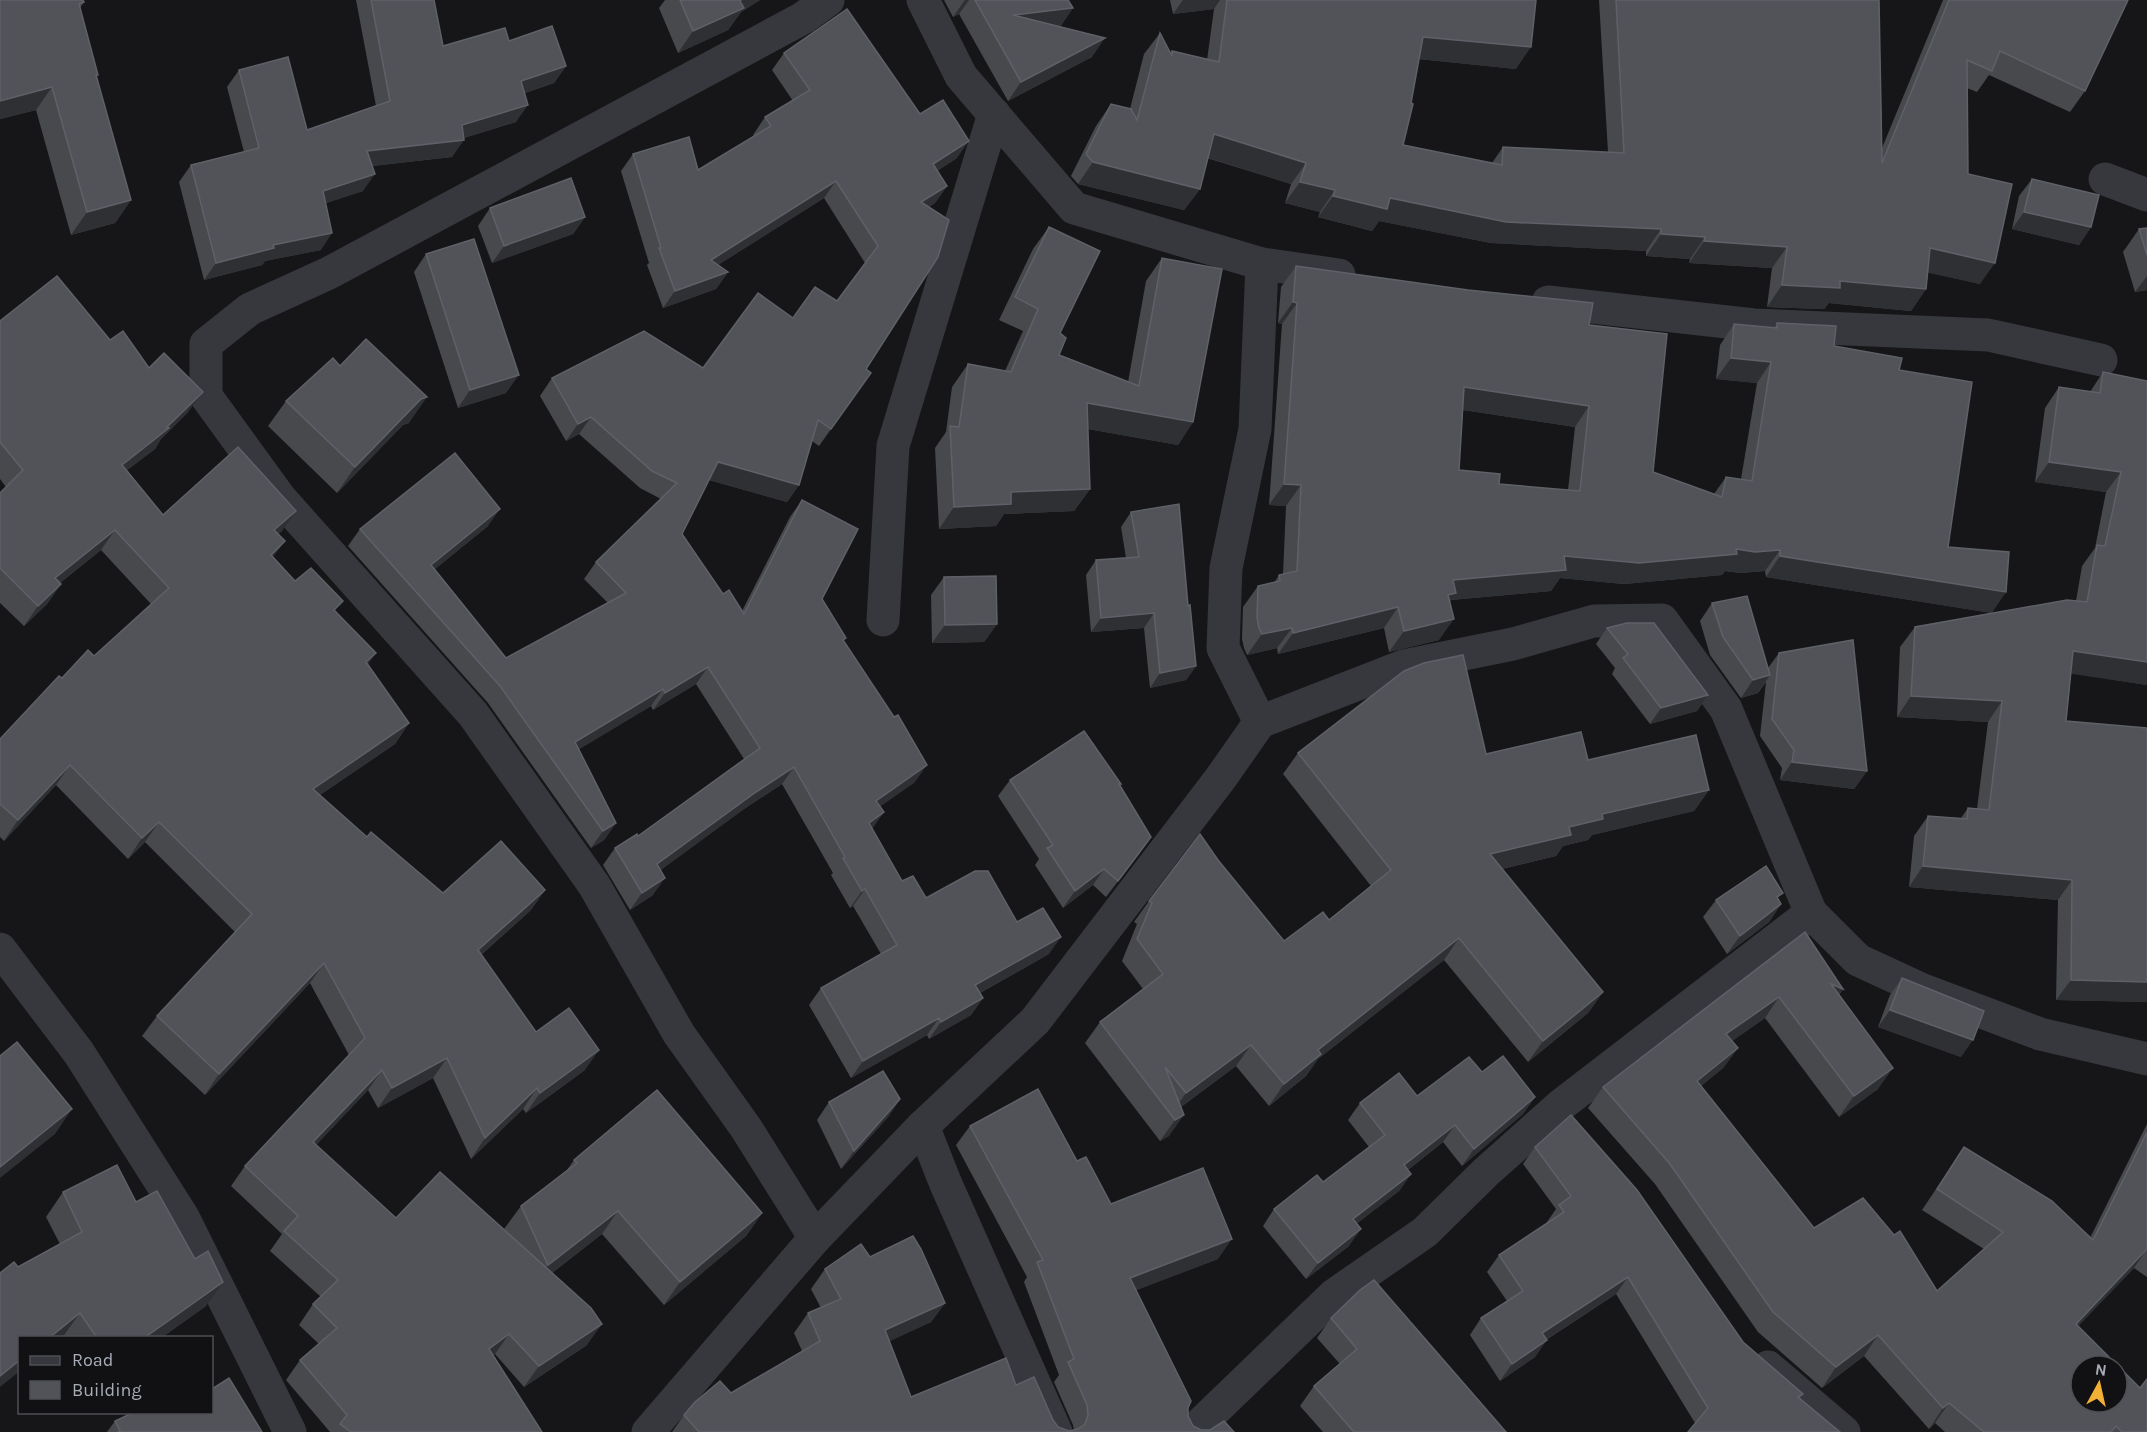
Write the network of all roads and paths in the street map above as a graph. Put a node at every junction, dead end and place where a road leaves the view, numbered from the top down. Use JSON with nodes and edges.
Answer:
{"nodes":[{"id":1,"x":828,"y":0,"type":"edge"},
{"id":2,"x":923,"y":0,"type":"edge"},
{"id":3,"x":994,"y":114,"type":"junction"},
{"id":4,"x":2105,"y":180,"type":"dead end"},
{"id":5,"x":2147,"y":195,"type":"edge"},
{"id":6,"x":1263,"y":264,"type":"junction"},
{"id":7,"x":1365,"y":279,"type":"edge"},
{"id":8,"x":1524,"y":300,"type":"edge"},
{"id":9,"x":2101,"y":360,"type":"dead end"},
{"id":10,"x":884,"y":620,"type":"dead end"},
{"id":11,"x":1260,"y":722,"type":"junction"},
{"id":12,"x":1811,"y":912,"type":"junction"},
{"id":13,"x":0,"y":949,"type":"edge"},
{"id":14,"x":2147,"y":1059,"type":"edge"},
{"id":15,"x":923,"y":1126,"type":"junction"},
{"id":16,"x":815,"y":1238,"type":"junction"},
{"id":17,"x":1744,"y":1345,"type":"edge"},
{"id":18,"x":290,"y":1432,"type":"edge"},
{"id":19,"x":648,"y":1432,"type":"edge"},
{"id":20,"x":1056,"y":1432,"type":"edge"},
{"id":21,"x":1192,"y":1432,"type":"edge"},
{"id":22,"x":1844,"y":1432,"type":"edge"}],
"edges":[{"from":1,"to":16,"type":"street"},
{"from":2,"to":3,"type":"street"},
{"from":3,"to":6,"type":"street"},
{"from":3,"to":10,"type":"street"},
{"from":4,"to":5,"type":"street"},
{"from":6,"to":7,"type":"street"},
{"from":6,"to":11,"type":"street"},
{"from":8,"to":9,"type":"street"},
{"from":11,"to":12,"type":"street"},
{"from":11,"to":15,"type":"street"},
{"from":12,"to":14,"type":"street"},
{"from":12,"to":21,"type":"street"},
{"from":13,"to":18,"type":"street"},
{"from":15,"to":16,"type":"street"},
{"from":15,"to":20,"type":"street"},
{"from":16,"to":19,"type":"street"},
{"from":17,"to":22,"type":"street"}]}
